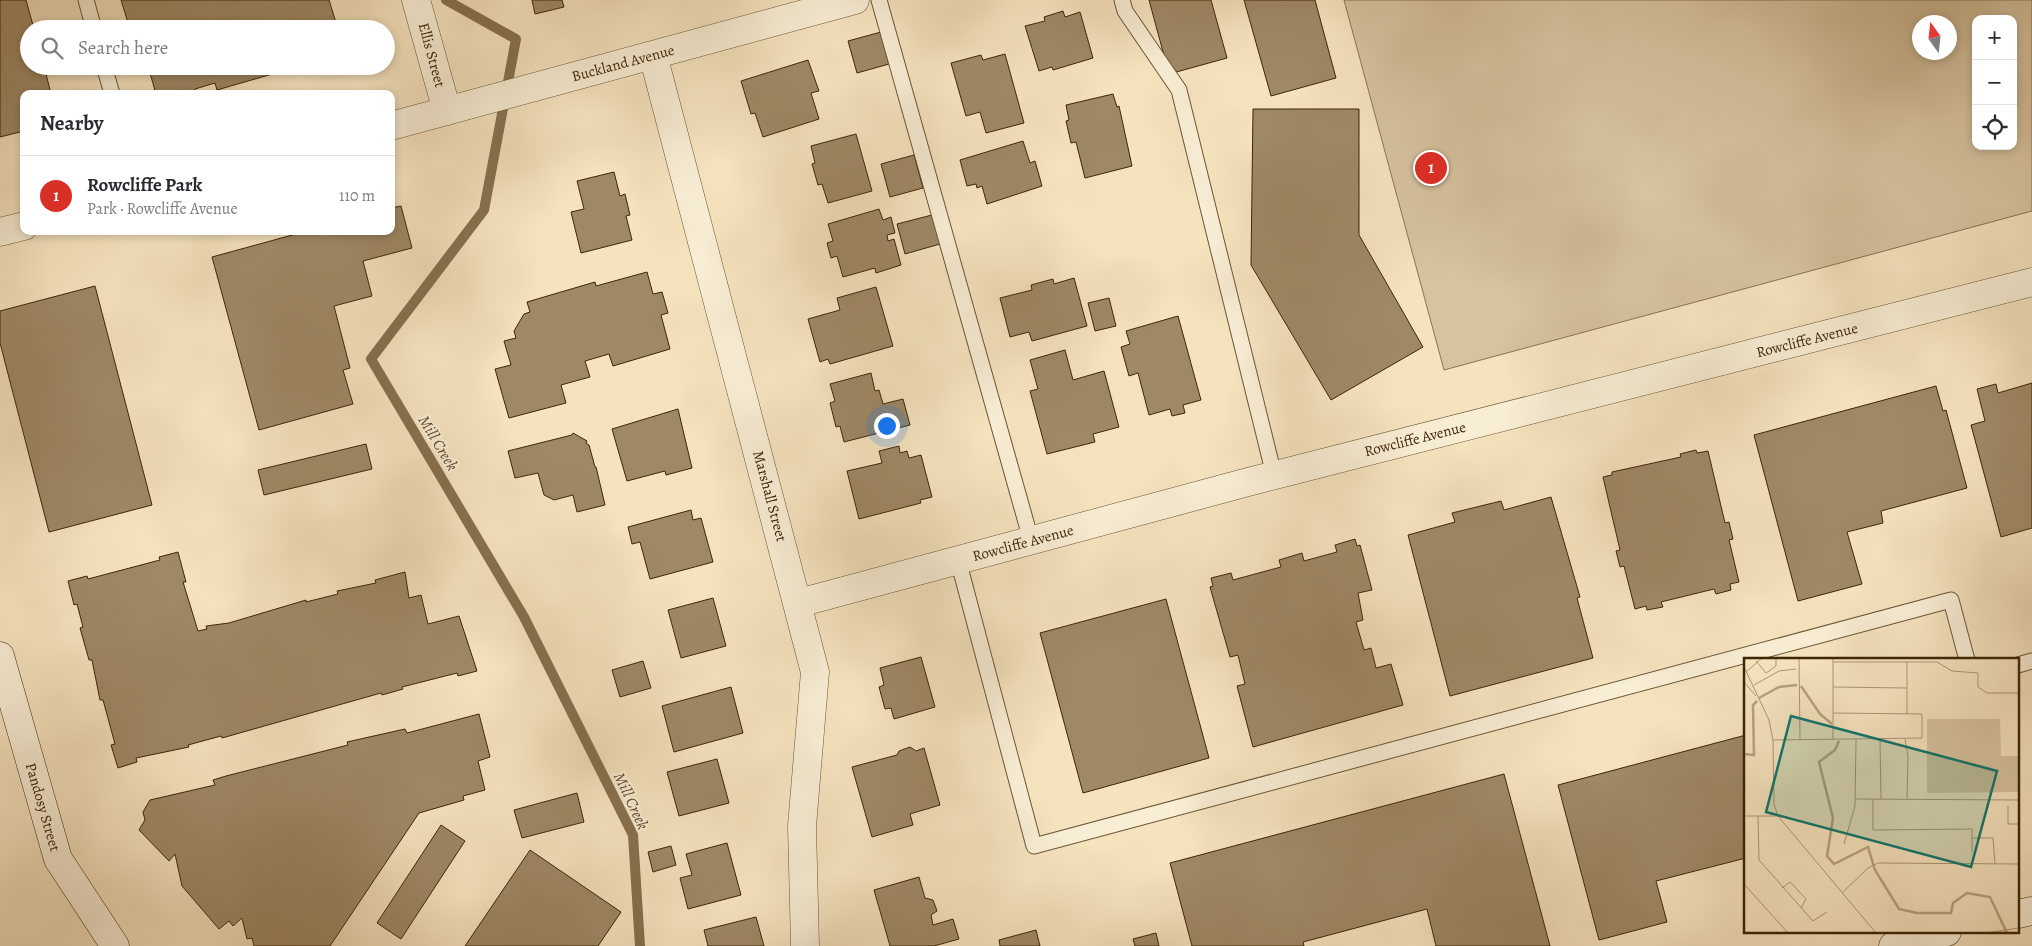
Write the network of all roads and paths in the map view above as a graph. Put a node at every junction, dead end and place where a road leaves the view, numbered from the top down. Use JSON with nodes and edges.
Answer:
{"nodes":[{"id":1,"x":86,"y":0,"type":"edge"},
{"id":2,"x":416,"y":0,"type":"edge"},
{"id":3,"x":856,"y":0,"type":"edge"},
{"id":4,"x":879,"y":0,"type":"edge"},
{"id":5,"x":1122,"y":0,"type":"edge"},
{"id":6,"x":92,"y":20,"type":"edge"},
{"id":7,"x":653,"y":55,"type":"junction"},
{"id":8,"x":107,"y":75,"type":"edge"},
{"id":9,"x":111,"y":90,"type":"edge"},
{"id":10,"x":447,"y":111,"type":"junction"},
{"id":11,"x":395,"y":125,"type":"edge"},
{"id":12,"x":20,"y":227,"type":"edge"},
{"id":13,"x":0,"y":232,"type":"edge"},
{"id":14,"x":2032,"y":282,"type":"edge"},
{"id":15,"x":1274,"y":475,"type":"junction"},
{"id":16,"x":1031,"y":540,"type":"junction"},
{"id":17,"x":958,"y":560,"type":"junction"},
{"id":18,"x":799,"y":603,"type":"junction"},
{"id":19,"x":0,"y":656,"type":"edge"},
{"id":20,"x":1966,"y":658,"type":"edge"},
{"id":21,"x":1940,"y":934,"type":"edge"},
{"id":22,"x":115,"y":946,"type":"edge"},
{"id":23,"x":805,"y":946,"type":"edge"},
{"id":24,"x":1893,"y":946,"type":"edge"}],
"edges":[{"from":1,"to":6,"type":"lane"},
{"from":2,"to":10,"type":"street","name":"Ellis Street"},
{"from":3,"to":7,"type":"street","name":"Buckland Avenue"},
{"from":4,"to":16,"type":"lane"},
{"from":5,"to":15,"type":"lane"},
{"from":7,"to":10,"type":"street","name":"Buckland Avenue"},
{"from":7,"to":18,"type":"street","name":"Marshall Street"},
{"from":8,"to":9,"type":"lane"},
{"from":10,"to":11,"type":"street","name":"Buckland Avenue"},
{"from":12,"to":13,"type":"street"},
{"from":14,"to":15,"type":"street","name":"Rowcliffe Avenue"},
{"from":15,"to":16,"type":"street","name":"Rowcliffe Avenue"},
{"from":16,"to":17,"type":"street","name":"Rowcliffe Avenue"},
{"from":17,"to":18,"type":"street","name":"Rowcliffe Avenue"},
{"from":17,"to":20,"type":"lane"},
{"from":18,"to":23,"type":"street","name":"Marshall Street"},
{"from":19,"to":22,"type":"street","name":"Pandosy Street"},
{"from":21,"to":24,"type":"street"}]}
